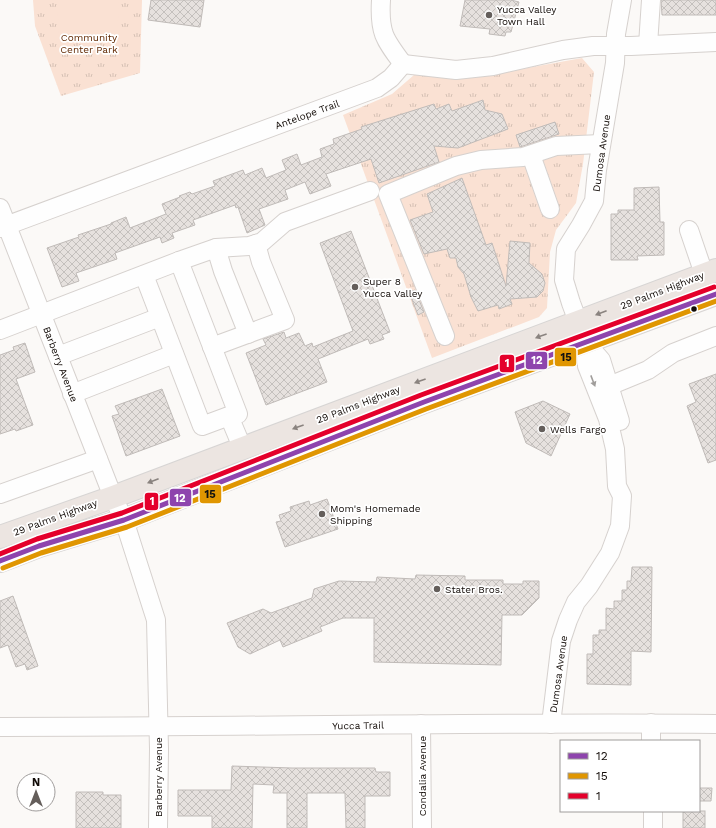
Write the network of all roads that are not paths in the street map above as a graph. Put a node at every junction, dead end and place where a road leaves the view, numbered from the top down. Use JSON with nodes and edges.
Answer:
{"nodes":[{"id":1,"x":381,"y":0,"type":"edge"},
{"id":2,"x":622,"y":0,"type":"edge"},
{"id":3,"x":651,"y":0,"type":"edge"},
{"id":4,"x":716,"y":42,"type":"edge"},
{"id":5,"x":648,"y":45,"type":"junction"},
{"id":6,"x":616,"y":46,"type":"junction"},
{"id":7,"x":403,"y":64,"type":"junction"},
{"id":8,"x":601,"y":144,"type":"junction"},
{"id":9,"x":531,"y":155,"type":"junction"},
{"id":10,"x":370,"y":191,"type":"dead end"},
{"id":11,"x":0,"y":208,"type":"edge"},
{"id":12,"x":550,"y":209,"type":"dead end"},
{"id":13,"x":3,"y":227,"type":"edge"},
{"id":14,"x":689,"y":230,"type":"dead end"},
{"id":15,"x":256,"y":244,"type":"junction"},
{"id":16,"x":216,"y":248,"type":"junction"},
{"id":17,"x":178,"y":261,"type":"junction"},
{"id":18,"x":710,"y":272,"type":"edge"},
{"id":19,"x":144,"y":275,"type":"junction"},
{"id":20,"x":716,"y":294,"type":"edge"},
{"id":21,"x":41,"y":315,"type":"junction"},
{"id":22,"x":160,"y":317,"type":"junction"},
{"id":23,"x":578,"y":322,"type":"junction"},
{"id":24,"x":0,"y":330,"type":"edge"},
{"id":25,"x":248,"y":334,"type":"junction"},
{"id":26,"x":445,"y":336,"type":"dead end"},
{"id":27,"x":716,"y":336,"type":"edge"},
{"id":28,"x":586,"y":343,"type":"junction"},
{"id":29,"x":212,"y":347,"type":"junction"},
{"id":30,"x":174,"y":354,"type":"junction"},
{"id":31,"x":58,"y":356,"type":"junction"},
{"id":32,"x":609,"y":386,"type":"junction"},
{"id":33,"x":72,"y":394,"type":"junction"},
{"id":34,"x":230,"y":416,"type":"junction"},
{"id":35,"x":242,"y":447,"type":"junction"},
{"id":36,"x":98,"y":459,"type":"junction"},
{"id":37,"x":0,"y":494,"type":"edge"},
{"id":38,"x":113,"y":496,"type":"junction"},
{"id":39,"x":622,"y":496,"type":"junction"},
{"id":40,"x":124,"y":520,"type":"junction"},
{"id":41,"x":0,"y":537,"type":"edge"},
{"id":42,"x":0,"y":561,"type":"edge"},
{"id":43,"x":651,"y":723,"type":"junction"},
{"id":44,"x":421,"y":724,"type":"junction"},
{"id":45,"x":551,"y":724,"type":"junction"},
{"id":46,"x":716,"y":724,"type":"edge"},
{"id":47,"x":0,"y":727,"type":"edge"},
{"id":48,"x":158,"y":727,"type":"junction"},
{"id":49,"x":652,"y":740,"type":"edge"},
{"id":50,"x":653,"y":812,"type":"edge"},
{"id":51,"x":158,"y":828,"type":"edge"},
{"id":52,"x":422,"y":828,"type":"edge"},
{"id":53,"x":653,"y":828,"type":"edge"}],
"edges":[{"from":1,"to":7,"type":"street"},
{"from":2,"to":6,"type":"street","name":"Dumosa Avenue"},
{"from":3,"to":5,"type":"street"},
{"from":4,"to":5,"type":"street"},
{"from":5,"to":6,"type":"street"},
{"from":6,"to":7,"type":"street"},
{"from":6,"to":8,"type":"street","name":"Dumosa Avenue"},
{"from":7,"to":13,"type":"street","name":"Antelope Trail"},
{"from":8,"to":9,"type":"street"},
{"from":8,"to":23,"type":"street","name":"Dumosa Avenue"},
{"from":9,"to":12,"type":"street"},
{"from":9,"to":26,"type":"street"},
{"from":10,"to":15,"type":"street"},
{"from":11,"to":13,"type":"street","name":"Barberry Avenue"},
{"from":13,"to":21,"type":"street","name":"Barberry Avenue"},
{"from":14,"to":18,"type":"street"},
{"from":15,"to":16,"type":"street"},
{"from":15,"to":25,"type":"street"},
{"from":16,"to":17,"type":"street"},
{"from":16,"to":25,"type":"street"},
{"from":17,"to":19,"type":"street"},
{"from":17,"to":29,"type":"street"},
{"from":18,"to":23,"type":"main road","name":"29 Palms Highway","one_way":true},
{"from":19,"to":21,"type":"street"},
{"from":19,"to":22,"type":"street"},
{"from":20,"to":28,"type":"main road"},
{"from":21,"to":24,"type":"street"},
{"from":21,"to":31,"type":"street","name":"Barberry Avenue"},
{"from":22,"to":30,"type":"street"},
{"from":22,"to":31,"type":"street"},
{"from":23,"to":28,"type":"street","name":"Dumosa Avenue"},
{"from":23,"to":35,"type":"main road","name":"29 Palms Highway","one_way":true},
{"from":25,"to":29,"type":"street"},
{"from":27,"to":32,"type":"street"},
{"from":28,"to":32,"type":"street","name":"Dumosa Avenue"},
{"from":28,"to":39,"type":"street","name":"Dumosa Avenue","one_way":true},
{"from":28,"to":40,"type":"main road"},
{"from":29,"to":34,"type":"street"},
{"from":30,"to":33,"type":"street"},
{"from":30,"to":34,"type":"street"},
{"from":31,"to":33,"type":"street","name":"Barberry Avenue"},
{"from":32,"to":39,"type":"street","name":"Dumosa Avenue"},
{"from":33,"to":36,"type":"street","name":"Barberry Avenue"},
{"from":34,"to":35,"type":"street"},
{"from":35,"to":38,"type":"main road","name":"29 Palms Highway","one_way":true},
{"from":36,"to":37,"type":"street"},
{"from":36,"to":38,"type":"street","name":"Barberry Avenue"},
{"from":38,"to":40,"type":"street","name":"Barberry Avenue"},
{"from":38,"to":41,"type":"main road","name":"29 Palms Highway"},
{"from":39,"to":45,"type":"street","name":"Dumosa Avenue"},
{"from":40,"to":42,"type":"main road"},
{"from":40,"to":48,"type":"street","name":"Barberry Avenue"},
{"from":43,"to":45,"type":"street","name":"Yucca Trail"},
{"from":43,"to":46,"type":"street","name":"Yucca Trail"},
{"from":43,"to":49,"type":"street"},
{"from":44,"to":45,"type":"street","name":"Yucca Trail"},
{"from":44,"to":48,"type":"street","name":"Yucca Trail"},
{"from":44,"to":52,"type":"street","name":"Condalia Avenue"},
{"from":47,"to":48,"type":"street","name":"Yucca Trail"},
{"from":48,"to":51,"type":"street","name":"Barberry Avenue"},
{"from":50,"to":53,"type":"street"}]}
